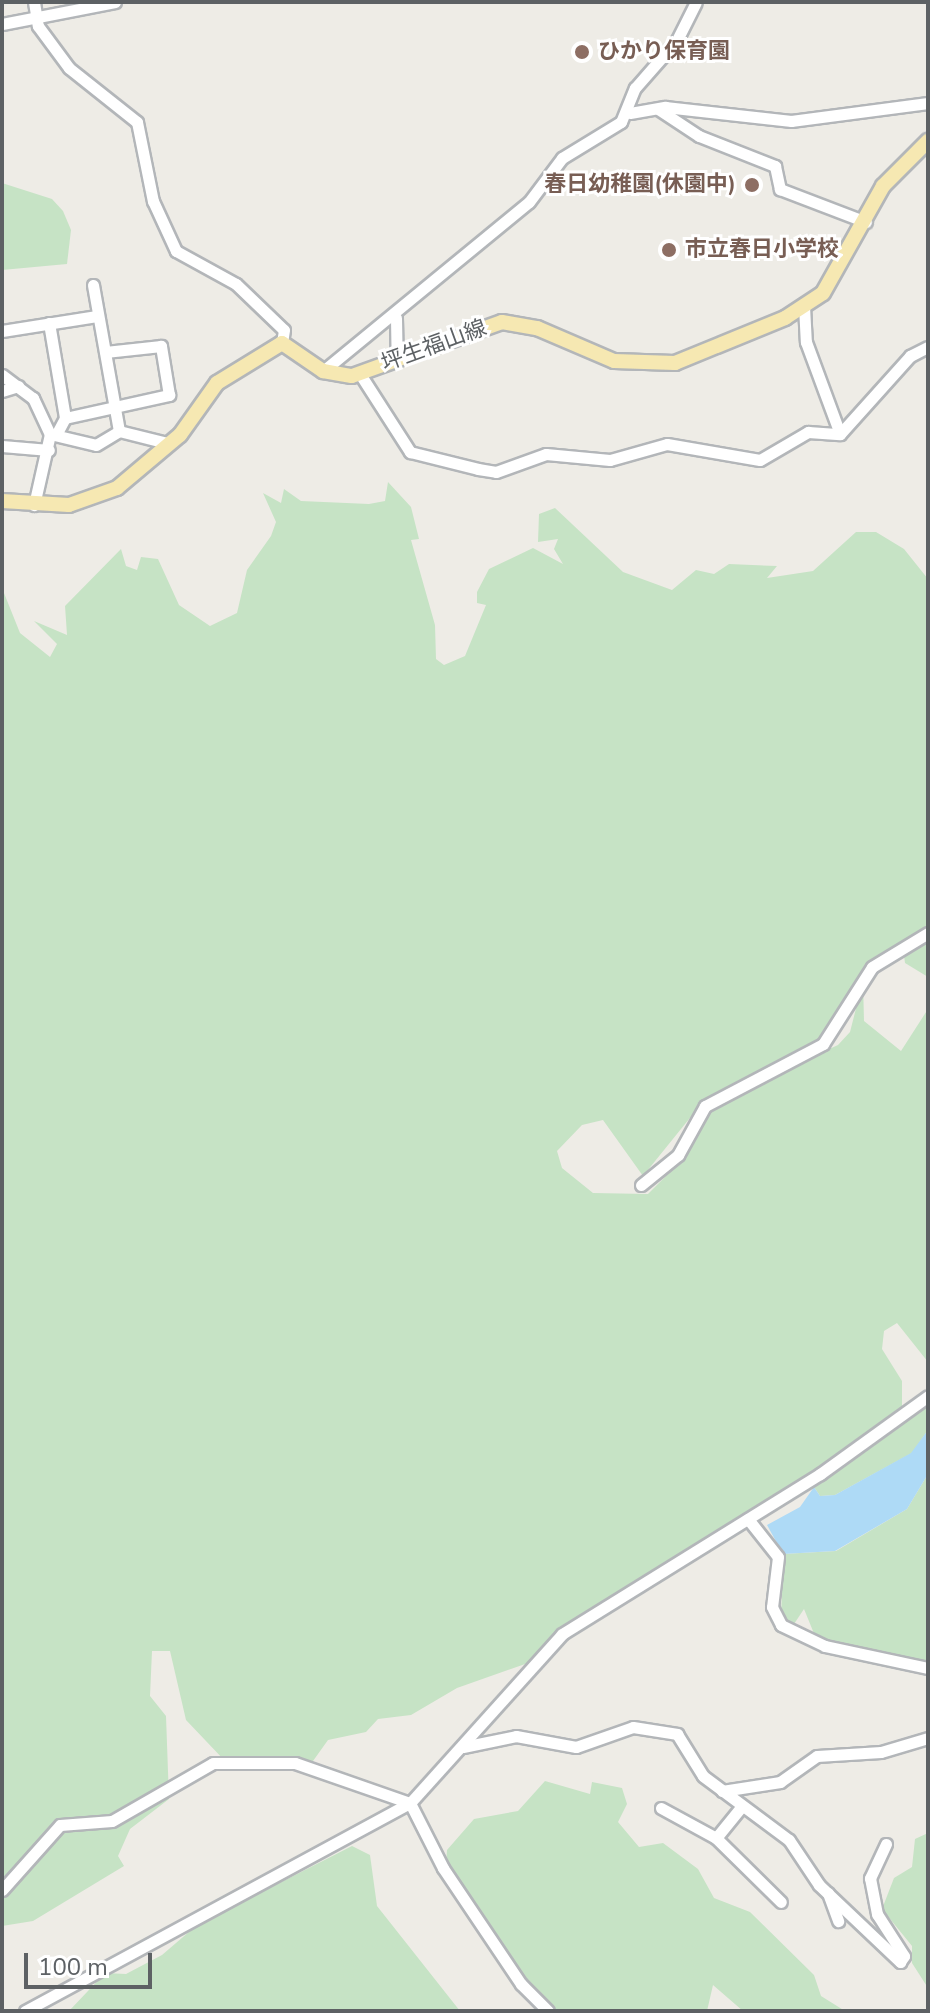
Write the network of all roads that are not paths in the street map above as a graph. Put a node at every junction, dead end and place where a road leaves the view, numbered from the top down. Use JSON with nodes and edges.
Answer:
{"nodes":[{"id":1,"x":34,"y":2,"type":"edge"},
{"id":2,"x":115,"y":2,"type":"edge"},
{"id":3,"x":696,"y":2,"type":"edge"},
{"id":4,"x":37,"y":16,"type":"junction"},
{"id":5,"x":2,"y":24,"type":"edge"},
{"id":6,"x":928,"y":103,"type":"edge"},
{"id":7,"x":658,"y":109,"type":"junction"},
{"id":8,"x":630,"y":113,"type":"junction"},
{"id":9,"x":928,"y":141,"type":"edge"},
{"id":10,"x":866,"y":222,"type":"junction"},
{"id":11,"x":93,"y":285,"type":"dead end"},
{"id":12,"x":804,"y":306,"type":"junction"},
{"id":13,"x":97,"y":316,"type":"junction"},
{"id":14,"x":396,"y":318,"type":"junction"},
{"id":15,"x":49,"y":323,"type":"junction"},
{"id":16,"x":2,"y":331,"type":"edge"},
{"id":17,"x":282,"y":343,"type":"junction"},
{"id":18,"x":928,"y":347,"type":"edge"},
{"id":19,"x":105,"y":352,"type":"junction"},
{"id":20,"x":397,"y":357,"type":"junction"},
{"id":21,"x":323,"y":371,"type":"junction"},
{"id":22,"x":360,"y":374,"type":"junction"},
{"id":23,"x":2,"y":375,"type":"edge"},
{"id":24,"x":18,"y":386,"type":"junction"},
{"id":25,"x":2,"y":391,"type":"edge"},
{"id":26,"x":115,"y":410,"type":"junction"},
{"id":27,"x":65,"y":418,"type":"junction"},
{"id":28,"x":119,"y":431,"type":"junction"},
{"id":29,"x":54,"y":434,"type":"junction"},
{"id":30,"x":840,"y":434,"type":"junction"},
{"id":31,"x":167,"y":443,"type":"junction"},
{"id":32,"x":2,"y":446,"type":"edge"},
{"id":33,"x":49,"y":450,"type":"junction"},
{"id":34,"x":2,"y":501,"type":"edge"},
{"id":35,"x":34,"y":505,"type":"junction"},
{"id":36,"x":928,"y":933,"type":"edge"},
{"id":37,"x":641,"y":1185,"type":"dead end"},
{"id":38,"x":928,"y":1396,"type":"edge"},
{"id":39,"x":748,"y":1519,"type":"junction"},
{"id":40,"x":928,"y":1668,"type":"edge"},
{"id":41,"x":928,"y":1738,"type":"edge"},
{"id":42,"x":463,"y":1747,"type":"junction"},
{"id":43,"x":722,"y":1791,"type":"junction"},
{"id":44,"x":410,"y":1803,"type":"junction"},
{"id":45,"x":741,"y":1807,"type":"junction"},
{"id":46,"x":661,"y":1808,"type":"dead end"},
{"id":47,"x":716,"y":1838,"type":"junction"},
{"id":48,"x":886,"y":1844,"type":"dead end"},
{"id":49,"x":2,"y":1890,"type":"edge"},
{"id":50,"x":828,"y":1892,"type":"junction"},
{"id":51,"x":781,"y":1902,"type":"dead end"},
{"id":52,"x":838,"y":1921,"type":"dead end"},
{"id":53,"x":25,"y":2011,"type":"edge"},
{"id":54,"x":548,"y":2011,"type":"edge"}],
"edges":[{"from":1,"to":4,"type":"street"},
{"from":2,"to":4,"type":"street"},
{"from":3,"to":8,"type":"street"},
{"from":4,"to":5,"type":"street"},
{"from":4,"to":17,"type":"street"},
{"from":6,"to":7,"type":"street"},
{"from":7,"to":8,"type":"street"},
{"from":7,"to":10,"type":"street"},
{"from":8,"to":14,"type":"street"},
{"from":9,"to":10,"type":"main road","name":"坪生福山線"},
{"from":10,"to":12,"type":"main road","name":"坪生福山線"},
{"from":11,"to":13,"type":"street"},
{"from":12,"to":20,"type":"main road","name":"坪生福山線"},
{"from":12,"to":30,"type":"street"},
{"from":13,"to":15,"type":"street"},
{"from":13,"to":19,"type":"street"},
{"from":14,"to":20,"type":"street"},
{"from":14,"to":21,"type":"street"},
{"from":15,"to":16,"type":"street"},
{"from":15,"to":27,"type":"street"},
{"from":17,"to":21,"type":"main road","name":"坪生福山線"},
{"from":17,"to":31,"type":"main road"},
{"from":18,"to":30,"type":"street"},
{"from":19,"to":26,"type":"street"},
{"from":19,"to":26,"type":"street"},
{"from":20,"to":22,"type":"main road","name":"坪生福山線"},
{"from":21,"to":22,"type":"main road","name":"坪生福山線"},
{"from":22,"to":30,"type":"street"},
{"from":23,"to":24,"type":"street"},
{"from":24,"to":25,"type":"street"},
{"from":24,"to":29,"type":"street"},
{"from":26,"to":27,"type":"street"},
{"from":26,"to":28,"type":"street"},
{"from":27,"to":29,"type":"street"},
{"from":28,"to":29,"type":"street"},
{"from":28,"to":31,"type":"street"},
{"from":29,"to":33,"type":"street"},
{"from":31,"to":35,"type":"main road"},
{"from":32,"to":33,"type":"street"},
{"from":33,"to":35,"type":"street"},
{"from":34,"to":35,"type":"main road"},
{"from":36,"to":37,"type":"street"},
{"from":38,"to":39,"type":"street"},
{"from":39,"to":40,"type":"street"},
{"from":39,"to":42,"type":"street"},
{"from":41,"to":43,"type":"street"},
{"from":42,"to":43,"type":"street"},
{"from":42,"to":44,"type":"street"},
{"from":43,"to":45,"type":"street"},
{"from":44,"to":49,"type":"street"},
{"from":44,"to":53,"type":"street"},
{"from":44,"to":54,"type":"street"},
{"from":45,"to":47,"type":"street"},
{"from":45,"to":50,"type":"street"},
{"from":46,"to":47,"type":"street"},
{"from":47,"to":51,"type":"street"},
{"from":48,"to":50,"type":"street"},
{"from":50,"to":52,"type":"street"}]}
